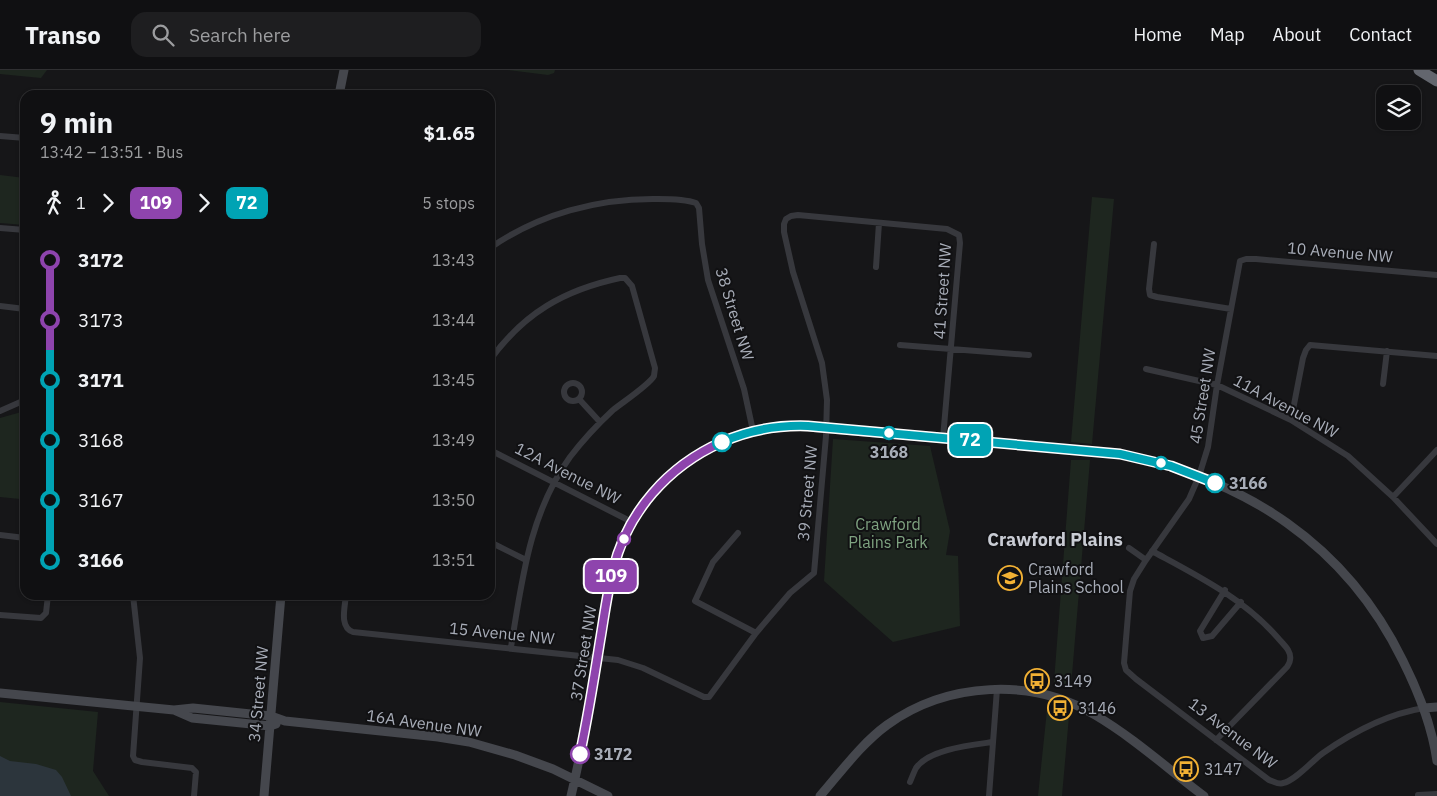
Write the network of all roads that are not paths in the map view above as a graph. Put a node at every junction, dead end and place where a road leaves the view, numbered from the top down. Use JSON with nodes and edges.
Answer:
{"nodes":[{"id":1,"x":344,"y":70,"type":"edge"},
{"id":2,"x":1420,"y":70,"type":"edge"},
{"id":3,"x":1437,"y":81,"type":"edge"},
{"id":4,"x":340,"y":90,"type":"edge"},
{"id":5,"x":0,"y":136,"type":"edge"},
{"id":6,"x":20,"y":138,"type":"edge"},
{"id":7,"x":879,"y":223,"type":"junction"},
{"id":8,"x":0,"y":228,"type":"edge"},
{"id":9,"x":20,"y":230,"type":"edge"},
{"id":10,"x":1154,"y":244,"type":"dead end"},
{"id":11,"x":495,"y":245,"type":"edge"},
{"id":12,"x":1240,"y":261,"type":"joint"},
{"id":13,"x":876,"y":267,"type":"dead end"},
{"id":14,"x":1437,"y":275,"type":"edge"},
{"id":15,"x":0,"y":306,"type":"edge"},
{"id":16,"x":20,"y":308,"type":"edge"},
{"id":17,"x":1231,"y":309,"type":"junction"},
{"id":18,"x":900,"y":345,"type":"dead end"},
{"id":19,"x":951,"y":349,"type":"junction"},
{"id":20,"x":1387,"y":351,"type":"junction"},
{"id":21,"x":495,"y":354,"type":"edge"},
{"id":22,"x":1029,"y":355,"type":"dead end"},
{"id":23,"x":1437,"y":356,"type":"edge"},
{"id":24,"x":1146,"y":369,"type":"dead end"},
{"id":25,"x":1383,"y":384,"type":"dead end"},
{"id":26,"x":1217,"y":385,"type":"junction"},
{"id":27,"x":579,"y":399,"type":"dead end"},
{"id":28,"x":20,"y":402,"type":"edge"},
{"id":29,"x":0,"y":411,"type":"edge"},
{"id":30,"x":1291,"y":420,"type":"junction"},
{"id":31,"x":600,"y":422,"type":"junction"},
{"id":32,"x":826,"y":428,"type":"junction"},
{"id":33,"x":753,"y":431,"type":"junction"},
{"id":34,"x":943,"y":438,"type":"junction"},
{"id":35,"x":1437,"y":450,"type":"edge"},
{"id":36,"x":495,"y":452,"type":"edge"},
{"id":37,"x":1199,"y":476,"type":"junction"},
{"id":38,"x":555,"y":482,"type":"junction"},
{"id":39,"x":1394,"y":497,"type":"junction"},
{"id":40,"x":632,"y":522,"type":"junction"},
{"id":41,"x":738,"y":533,"type":"dead end"},
{"id":42,"x":0,"y":536,"type":"edge"},
{"id":43,"x":20,"y":538,"type":"edge"},
{"id":44,"x":495,"y":544,"type":"edge"},
{"id":45,"x":1437,"y":544,"type":"edge"},
{"id":46,"x":1129,"y":548,"type":"dead end"},
{"id":47,"x":1152,"y":551,"type":"junction"},
{"id":48,"x":526,"y":560,"type":"junction"},
{"id":49,"x":1146,"y":560,"type":"junction"},
{"id":50,"x":1224,"y":590,"type":"junction"},
{"id":51,"x":47,"y":600,"type":"edge"},
{"id":52,"x":134,"y":600,"type":"edge"},
{"id":53,"x":281,"y":600,"type":"edge"},
{"id":54,"x":346,"y":600,"type":"edge"},
{"id":55,"x":1241,"y":602,"type":"junction"},
{"id":56,"x":0,"y":615,"type":"edge"},
{"id":57,"x":756,"y":633,"type":"junction"},
{"id":58,"x":511,"y":648,"type":"junction"},
{"id":59,"x":598,"y":656,"type":"junction"},
{"id":60,"x":1125,"y":666,"type":"joint"},
{"id":61,"x":997,"y":689,"type":"junction"},
{"id":62,"x":0,"y":693,"type":"edge"},
{"id":63,"x":707,"y":698,"type":"joint"},
{"id":64,"x":136,"y":706,"type":"junction"},
{"id":65,"x":1437,"y":707,"type":"edge"},
{"id":66,"x":1424,"y":708,"type":"junction"},
{"id":67,"x":174,"y":710,"type":"junction"},
{"id":68,"x":271,"y":716,"type":"junction"},
{"id":69,"x":285,"y":721,"type":"junction"},
{"id":70,"x":270,"y":726,"type":"junction"},
{"id":71,"x":1216,"y":740,"type":"junction"},
{"id":72,"x":993,"y":742,"type":"junction"},
{"id":73,"x":1437,"y":761,"type":"edge"},
{"id":74,"x":575,"y":779,"type":"junction"},
{"id":75,"x":910,"y":782,"type":"dead end"},
{"id":76,"x":1198,"y":794,"type":"edge"},
{"id":77,"x":1437,"y":794,"type":"edge"},
{"id":78,"x":1418,"y":795,"type":"edge"},
{"id":79,"x":194,"y":796,"type":"edge"},
{"id":80,"x":264,"y":796,"type":"edge"},
{"id":81,"x":571,"y":796,"type":"edge"},
{"id":82,"x":608,"y":796,"type":"edge"},
{"id":83,"x":820,"y":796,"type":"edge"},
{"id":84,"x":989,"y":796,"type":"edge"}],
"edges":[{"from":1,"to":4,"type":"street"},
{"from":2,"to":3,"type":"highway"},
{"from":5,"to":6,"type":"street"},
{"from":7,"to":13,"type":"street"},
{"from":7,"to":19,"type":"street","name":"41 Street NW"},
{"from":7,"to":32,"type":"street","name":"39 Street NW"},
{"from":8,"to":9,"type":"street"},
{"from":10,"to":17,"type":"street"},
{"from":11,"to":33,"type":"street","name":"38 Street NW"},
{"from":12,"to":14,"type":"street","name":"10 Avenue NW"},
{"from":12,"to":17,"type":"street","name":"45 Street NW"},
{"from":15,"to":16,"type":"street"},
{"from":17,"to":26,"type":"street","name":"45 Street NW"},
{"from":18,"to":19,"type":"street","name":"41 Street NW"},
{"from":19,"to":22,"type":"street","name":"41 Street NW"},
{"from":19,"to":34,"type":"street","name":"41 Street NW"},
{"from":20,"to":23,"type":"street"},
{"from":20,"to":25,"type":"street"},
{"from":20,"to":30,"type":"street"},
{"from":21,"to":31,"type":"street"},
{"from":24,"to":26,"type":"street","name":"11A Avenue NW"},
{"from":26,"to":30,"type":"street","name":"11A Avenue NW"},
{"from":26,"to":37,"type":"street","name":"45 Street NW"},
{"from":27,"to":31,"type":"street"},
{"from":28,"to":29,"type":"street"},
{"from":30,"to":39,"type":"street","name":"11A Avenue NW"},
{"from":31,"to":38,"type":"street"},
{"from":32,"to":33,"type":"street","name":"37 Street NW"},
{"from":32,"to":34,"type":"street","name":"37 Street NW"},
{"from":32,"to":57,"type":"street","name":"39 Street NW"},
{"from":33,"to":40,"type":"street","name":"37 Street NW"},
{"from":34,"to":37,"type":"street","name":"37 Street NW"},
{"from":35,"to":39,"type":"street"},
{"from":36,"to":38,"type":"street","name":"12A Avenue NW"},
{"from":37,"to":47,"type":"street","name":"45 Street NW"},
{"from":37,"to":66,"type":"street","name":"37 Street NW"},
{"from":38,"to":40,"type":"street","name":"12A Avenue NW"},
{"from":38,"to":48,"type":"street"},
{"from":39,"to":45,"type":"street","name":"11A Avenue NW"},
{"from":40,"to":59,"type":"street","name":"37 Street NW"},
{"from":41,"to":57,"type":"street"},
{"from":42,"to":43,"type":"street"},
{"from":44,"to":48,"type":"street"},
{"from":46,"to":49,"type":"street"},
{"from":47,"to":49,"type":"street","name":"45 Street NW"},
{"from":47,"to":50,"type":"street"},
{"from":48,"to":58,"type":"street"},
{"from":49,"to":60,"type":"street","name":"45 Street NW"},
{"from":50,"to":55,"type":"street"},
{"from":50,"to":55,"type":"street"},
{"from":51,"to":56,"type":"street"},
{"from":52,"to":64,"type":"street"},
{"from":53,"to":68,"type":"street","name":"34 Street NW"},
{"from":54,"to":58,"type":"street","name":"15 Avenue NW"},
{"from":55,"to":71,"type":"street"},
{"from":57,"to":63,"type":"street","name":"39 Street NW"},
{"from":58,"to":59,"type":"street","name":"15 Avenue NW"},
{"from":59,"to":63,"type":"street","name":"15 Avenue NW"},
{"from":59,"to":74,"type":"street","name":"37 Street NW"},
{"from":60,"to":71,"type":"street","name":"13 Avenue NW"},
{"from":61,"to":72,"type":"street"},
{"from":61,"to":76,"type":"street"},
{"from":61,"to":83,"type":"street"},
{"from":62,"to":64,"type":"street","name":"16A Avenue NW"},
{"from":64,"to":67,"type":"street","name":"16A Avenue NW"},
{"from":64,"to":79,"type":"street"},
{"from":65,"to":66,"type":"street","name":"13 Avenue NW"},
{"from":66,"to":71,"type":"street","name":"13 Avenue NW"},
{"from":66,"to":73,"type":"street","name":"37 Street NW"},
{"from":67,"to":68,"type":"street","name":"16A Avenue NW"},
{"from":67,"to":70,"type":"street","name":"16A Avenue NW"},
{"from":68,"to":69,"type":"street","name":"16A Avenue NW"},
{"from":68,"to":70,"type":"street","name":"34 Street NW"},
{"from":69,"to":70,"type":"street","name":"16A Avenue NW"},
{"from":69,"to":74,"type":"street","name":"16A Avenue NW"},
{"from":70,"to":80,"type":"street","name":"34 Street NW"},
{"from":72,"to":75,"type":"street"},
{"from":72,"to":84,"type":"street"},
{"from":74,"to":81,"type":"street","name":"37 Street NW"},
{"from":74,"to":82,"type":"street","name":"16A Avenue NW"},
{"from":77,"to":78,"type":"street"}]}
